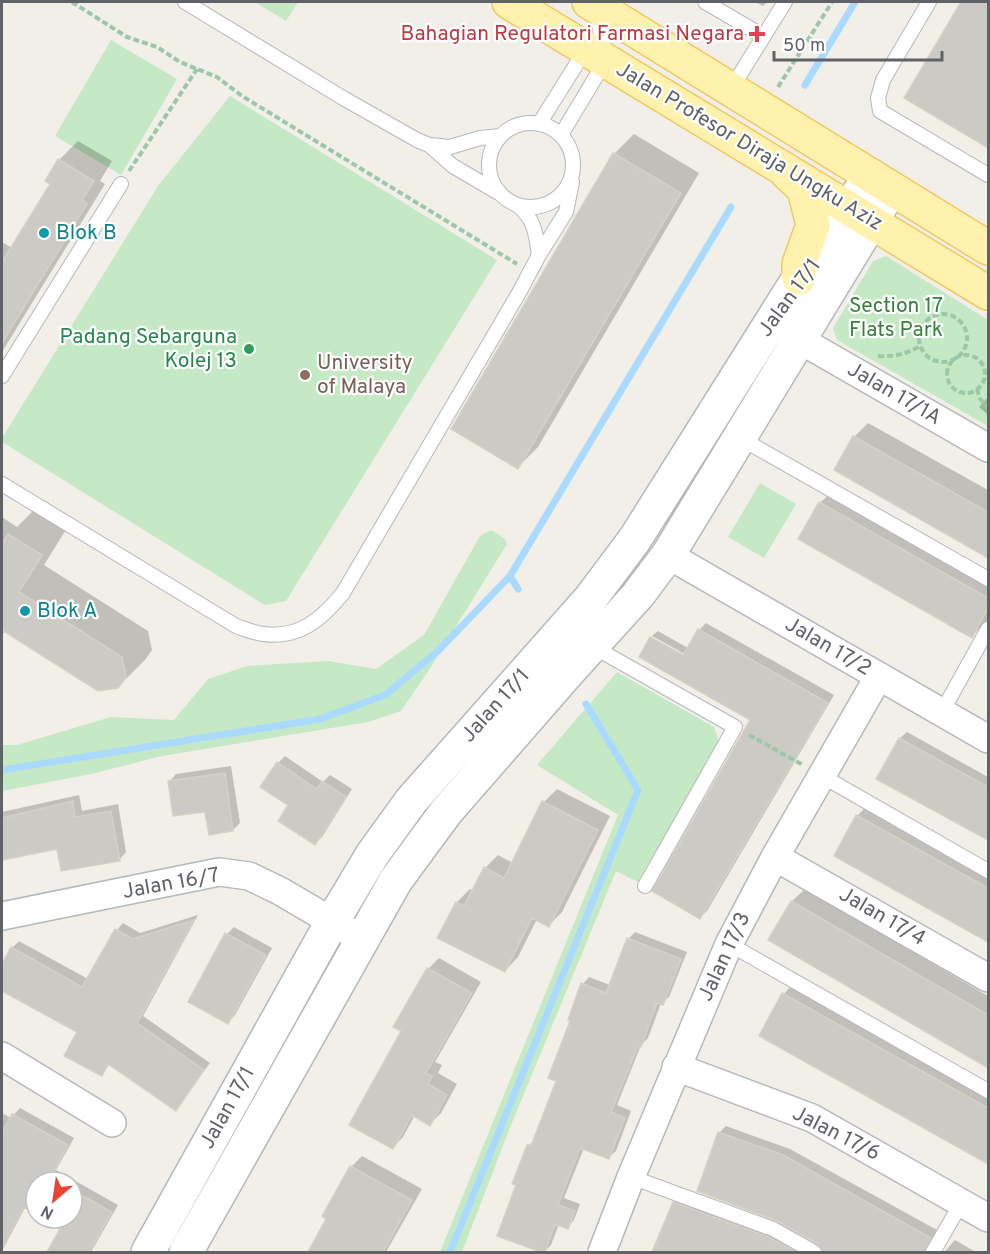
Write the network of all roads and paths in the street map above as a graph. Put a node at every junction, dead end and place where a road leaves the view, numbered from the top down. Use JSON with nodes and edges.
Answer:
{"nodes":[{"id":1,"x":72,"y":2,"type":"edge"},
{"id":2,"x":185,"y":2,"type":"edge"},
{"id":3,"x":509,"y":2,"type":"edge"},
{"id":4,"x":590,"y":2,"type":"edge"},
{"id":5,"x":705,"y":2,"type":"edge"},
{"id":6,"x":784,"y":2,"type":"edge"},
{"id":7,"x":832,"y":2,"type":"edge"},
{"id":8,"x":929,"y":2,"type":"edge"},
{"id":9,"x":763,"y":36,"type":"junction"},
{"id":10,"x":596,"y":54,"type":"junction"},
{"id":11,"x":197,"y":69,"type":"junction"},
{"id":12,"x":731,"y":90,"type":"junction"},
{"id":13,"x":775,"y":93,"type":"dead end"},
{"id":14,"x":539,"y":124,"type":"junction"},
{"id":15,"x":561,"y":135,"type":"junction"},
{"id":16,"x":500,"y":136,"type":"junction"},
{"id":17,"x":429,"y":145,"type":"junction"},
{"id":18,"x":777,"y":164,"type":"junction"},
{"id":19,"x":573,"y":174,"type":"junction"},
{"id":20,"x":988,"y":175,"type":"edge"},
{"id":21,"x":880,"y":182,"type":"junction"},
{"id":22,"x":121,"y":184,"type":"joint"},
{"id":23,"x":499,"y":193,"type":"junction"},
{"id":24,"x":518,"y":206,"type":"junction"},
{"id":25,"x":861,"y":215,"type":"junction"},
{"id":26,"x":988,"y":248,"type":"edge"},
{"id":27,"x":539,"y":255,"type":"junction"},
{"id":28,"x":530,"y":272,"type":"junction"},
{"id":29,"x":799,"y":278,"type":"junction"},
{"id":30,"x":988,"y":293,"type":"edge"},
{"id":31,"x":800,"y":340,"type":"junction"},
{"id":32,"x":920,"y":346,"type":"junction"},
{"id":33,"x":871,"y":355,"type":"dead end"},
{"id":34,"x":955,"y":358,"type":"junction"},
{"id":35,"x":987,"y":371,"type":"edge"},
{"id":36,"x":2,"y":375,"type":"edge"},
{"id":37,"x":977,"y":389,"type":"junction"},
{"id":38,"x":988,"y":407,"type":"edge"},
{"id":39,"x":740,"y":438,"type":"junction"},
{"id":40,"x":988,"y":448,"type":"edge"},
{"id":41,"x":2,"y":484,"type":"edge"},
{"id":42,"x":668,"y":555,"type":"junction"},
{"id":43,"x":988,"y":579,"type":"edge"},
{"id":44,"x":988,"y":629,"type":"edge"},
{"id":45,"x":592,"y":646,"type":"junction"},
{"id":46,"x":879,"y":676,"type":"junction"},
{"id":47,"x":942,"y":712,"type":"junction"},
{"id":48,"x":735,"y":727,"type":"junction"},
{"id":49,"x":988,"y":739,"type":"edge"},
{"id":50,"x":822,"y":776,"type":"junction"},
{"id":51,"x":775,"y":857,"type":"junction"},
{"id":52,"x":988,"y":871,"type":"edge"},
{"id":53,"x":645,"y":886,"type":"dead end"},
{"id":54,"x":2,"y":916,"type":"edge"},
{"id":55,"x":332,"y":922,"type":"junction"},
{"id":56,"x":362,"y":939,"type":"junction"},
{"id":57,"x":729,"y":944,"type":"junction"},
{"id":58,"x":988,"y":978,"type":"edge"},
{"id":59,"x":2,"y":1056,"type":"edge"},
{"id":60,"x":676,"y":1067,"type":"junction"},
{"id":61,"x":988,"y":1091,"type":"edge"},
{"id":62,"x":112,"y":1123,"type":"dead end"},
{"id":63,"x":631,"y":1177,"type":"junction"},
{"id":64,"x":962,"y":1202,"type":"junction"},
{"id":65,"x":988,"y":1218,"type":"edge"},
{"id":66,"x":148,"y":1252,"type":"edge"},
{"id":67,"x":186,"y":1252,"type":"edge"},
{"id":68,"x":602,"y":1252,"type":"edge"},
{"id":69,"x":814,"y":1252,"type":"edge"},
{"id":70,"x":933,"y":1252,"type":"edge"}],
"edges":[{"from":1,"to":11,"type":"path"},
{"from":2,"to":17,"type":"lane"},
{"from":3,"to":10,"type":"main road","name":"Jalan Profesor Diraja Ungku Aziz"},
{"from":4,"to":10,"type":"lane"},
{"from":4,"to":12,"type":"main road","name":"Jalan Profesor Diraja Ungku Aziz"},
{"from":5,"to":9,"type":"lane"},
{"from":6,"to":9,"type":"lane"},
{"from":7,"to":13,"type":"path"},
{"from":8,"to":20,"type":"lane"},
{"from":9,"to":12,"type":"lane"},
{"from":10,"to":14,"type":"lane"},
{"from":10,"to":15,"type":"lane"},
{"from":10,"to":18,"type":"main road","name":"Jalan Profesor Diraja Ungku Aziz"},
{"from":11,"to":22,"type":"path"},
{"from":11,"to":28,"type":"path"},
{"from":12,"to":21,"type":"main road","name":"Jalan Profesor Diraja Ungku Aziz"},
{"from":14,"to":15,"type":"lane"},
{"from":14,"to":16,"type":"lane"},
{"from":15,"to":19,"type":"lane"},
{"from":16,"to":17,"type":"lane"},
{"from":16,"to":23,"type":"lane"},
{"from":17,"to":23,"type":"lane"},
{"from":18,"to":25,"type":"main road","name":"Jalan Profesor Diraja Ungku Aziz"},
{"from":18,"to":29,"type":"main road"},
{"from":19,"to":24,"type":"lane"},
{"from":19,"to":27,"type":"lane"},
{"from":21,"to":25,"type":"street","name":"Jalan 17/1"},
{"from":21,"to":26,"type":"main road","name":"Jalan Profesor Diraja Ungku Aziz"},
{"from":22,"to":36,"type":"lane"},
{"from":23,"to":24,"type":"lane"},
{"from":24,"to":27,"type":"lane"},
{"from":25,"to":29,"type":"street","name":"Jalan 17/1"},
{"from":25,"to":30,"type":"main road","name":"Jalan Profesor Diraja Ungku Aziz"},
{"from":25,"to":31,"type":"street","name":"Jalan 17/1"},
{"from":27,"to":28,"type":"lane"},
{"from":28,"to":41,"type":"lane"},
{"from":29,"to":55,"type":"street","name":"Jalan 17/1"},
{"from":31,"to":39,"type":"street","name":"Jalan 17/1"},
{"from":31,"to":40,"type":"street","name":"Jalan 17/1A"},
{"from":32,"to":33,"type":"path"},
{"from":32,"to":34,"type":"path"},
{"from":32,"to":34,"type":"path"},
{"from":34,"to":35,"type":"path"},
{"from":34,"to":37,"type":"path"},
{"from":35,"to":37,"type":"path"},
{"from":37,"to":38,"type":"path"},
{"from":39,"to":42,"type":"street","name":"Jalan 17/1"},
{"from":39,"to":43,"type":"lane"},
{"from":42,"to":45,"type":"street","name":"Jalan 17/1"},
{"from":42,"to":46,"type":"street","name":"Jalan 17/2"},
{"from":44,"to":47,"type":"lane"},
{"from":45,"to":48,"type":"lane"},
{"from":45,"to":56,"type":"street","name":"Jalan 17/1"},
{"from":46,"to":47,"type":"street","name":"Jalan 17/2"},
{"from":46,"to":50,"type":"street","name":"Jalan 17/3"},
{"from":47,"to":49,"type":"street","name":"Jalan 17/2"},
{"from":48,"to":50,"type":"path"},
{"from":48,"to":53,"type":"lane"},
{"from":50,"to":51,"type":"street","name":"Jalan 17/3"},
{"from":50,"to":52,"type":"lane"},
{"from":51,"to":57,"type":"street","name":"Jalan 17/3"},
{"from":51,"to":58,"type":"street","name":"Jalan 17/4"},
{"from":54,"to":55,"type":"street","name":"Jalan 16/7"},
{"from":55,"to":56,"type":"street","name":"Jalan 16/7"},
{"from":55,"to":66,"type":"street","name":"Jalan 17/1"},
{"from":56,"to":67,"type":"street","name":"Jalan 17/1"},
{"from":57,"to":60,"type":"street","name":"Jalan 17/3"},
{"from":57,"to":61,"type":"lane"},
{"from":59,"to":62,"type":"street"},
{"from":60,"to":63,"type":"street","name":"Jalan 17/3"},
{"from":60,"to":64,"type":"street","name":"Jalan 17/6"},
{"from":63,"to":68,"type":"street","name":"Jalan 17/3"},
{"from":63,"to":69,"type":"lane"},
{"from":64,"to":65,"type":"street","name":"Jalan 17/6"},
{"from":64,"to":70,"type":"lane"}]}
